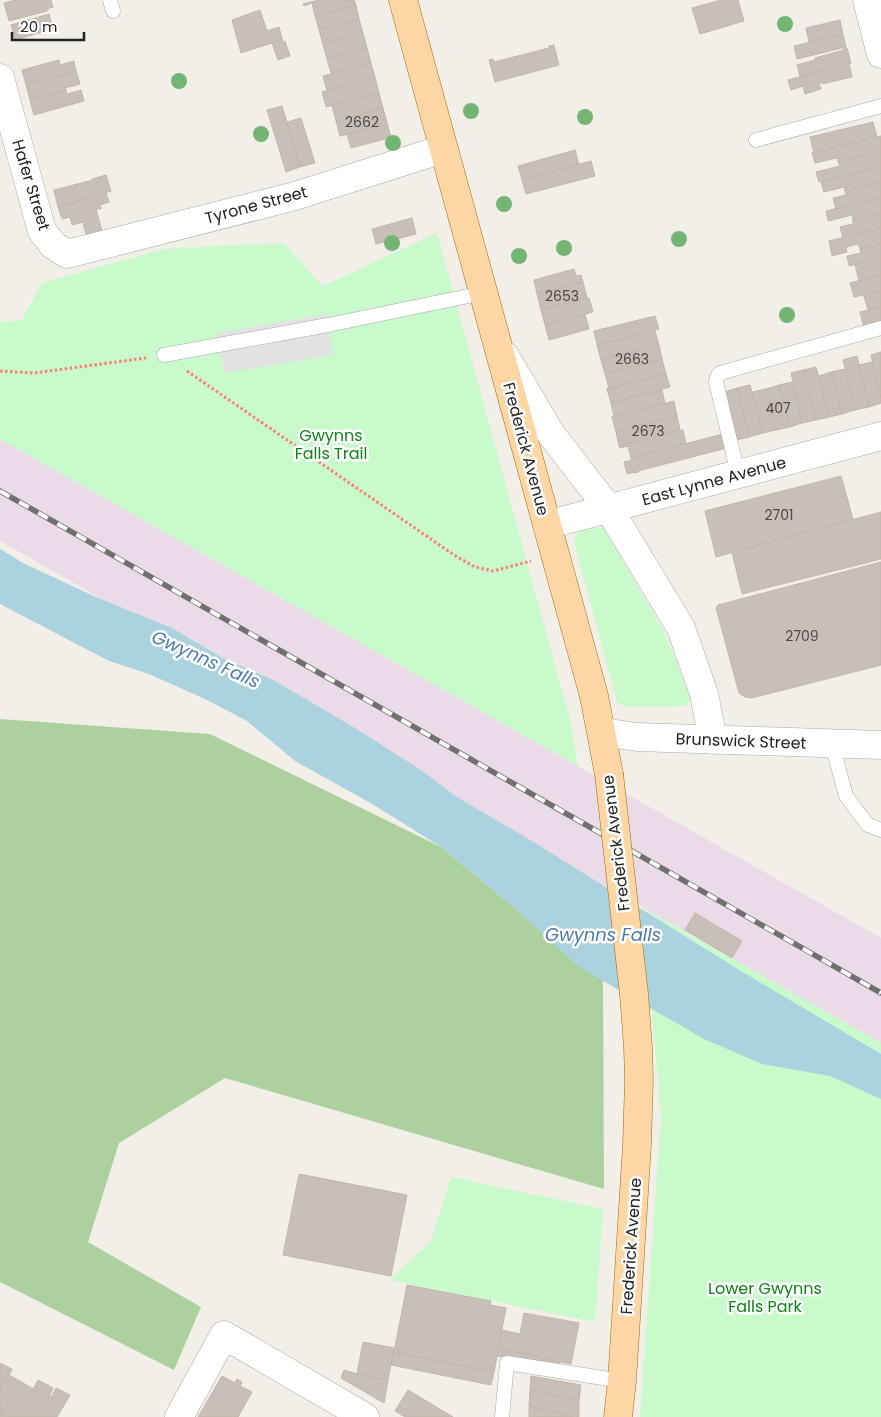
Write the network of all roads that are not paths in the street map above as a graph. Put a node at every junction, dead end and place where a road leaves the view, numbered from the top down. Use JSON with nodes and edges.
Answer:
{"nodes":[{"id":1,"x":403,"y":0,"type":"edge"},
{"id":2,"x":867,"y":0,"type":"edge"},
{"id":3,"x":880,"y":45,"type":"edge"},
{"id":4,"x":0,"y":78,"type":"edge"},
{"id":5,"x":881,"y":106,"type":"edge"},
{"id":6,"x":756,"y":140,"type":"dead end"},
{"id":7,"x":443,"y":149,"type":"junction"},
{"id":8,"x":67,"y":254,"type":"joint"},
{"id":9,"x":483,"y":293,"type":"junction"},
{"id":10,"x":881,"y":328,"type":"edge"},
{"id":11,"x":496,"y":342,"type":"junction"},
{"id":12,"x":164,"y":355,"type":"road end"},
{"id":13,"x":881,"y":436,"type":"edge"},
{"id":14,"x":738,"y":474,"type":"junction"},
{"id":15,"x":609,"y":509,"type":"junction"},
{"id":16,"x":547,"y":525,"type":"junction"},
{"id":17,"x":602,"y":732,"type":"junction"},
{"id":18,"x":713,"y":740,"type":"junction"},
{"id":19,"x":832,"y":744,"type":"junction"},
{"id":20,"x":881,"y":745,"type":"edge"},
{"id":21,"x":881,"y":830,"type":"edge"},
{"id":22,"x":622,"y":1380,"type":"junction"},
{"id":23,"x":179,"y":1417,"type":"edge"},
{"id":24,"x":364,"y":1417,"type":"edge"},
{"id":25,"x":502,"y":1417,"type":"edge"},
{"id":26,"x":618,"y":1417,"type":"edge"}],
"edges":[{"from":1,"to":7,"type":"main road","name":"Frederick Avenue"},
{"from":2,"to":3,"type":"street"},
{"from":4,"to":8,"type":"street","name":"Hafer Street"},
{"from":5,"to":6,"type":"lane"},
{"from":7,"to":8,"type":"street","name":"Tyrone Street"},
{"from":7,"to":9,"type":"main road","name":"Frederick Avenue"},
{"from":9,"to":11,"type":"main road","name":"Frederick Avenue"},
{"from":9,"to":12,"type":"lane"},
{"from":10,"to":14,"type":"lane"},
{"from":11,"to":15,"type":"street","name":"Frederick Avenue"},
{"from":11,"to":16,"type":"main road","name":"Frederick Avenue"},
{"from":13,"to":14,"type":"street","name":"East Lynne Avenue"},
{"from":14,"to":15,"type":"street","name":"East Lynne Avenue"},
{"from":15,"to":16,"type":"street","name":"East Lynne Avenue"},
{"from":15,"to":18,"type":"street","name":"Frederick Avenue"},
{"from":16,"to":17,"type":"main road","name":"Frederick Avenue"},
{"from":17,"to":18,"type":"street","name":"Brunswick Street"},
{"from":17,"to":22,"type":"main road","name":"Frederick Avenue","bridge":true},
{"from":18,"to":19,"type":"street","name":"Brunswick Street"},
{"from":19,"to":20,"type":"street","name":"Brunswick Street"},
{"from":19,"to":21,"type":"lane"},
{"from":22,"to":25,"type":"lane"},
{"from":22,"to":26,"type":"main road","name":"Frederick Avenue"},
{"from":23,"to":24,"type":"street"}]}
